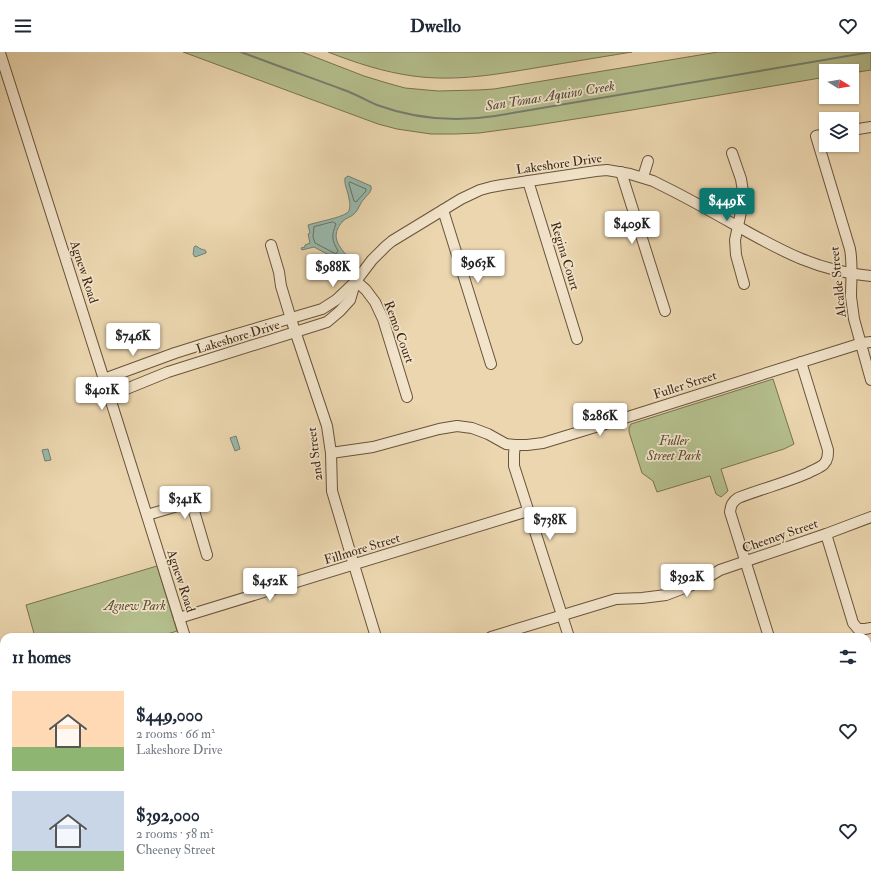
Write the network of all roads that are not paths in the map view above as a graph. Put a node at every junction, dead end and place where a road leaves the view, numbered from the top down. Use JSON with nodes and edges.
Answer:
{"nodes":[{"id":1,"x":0,"y":53,"type":"edge"},
{"id":2,"x":871,"y":126,"type":"edge"},
{"id":3,"x":859,"y":129,"type":"edge"},
{"id":4,"x":819,"y":135,"type":"edge"},
{"id":5,"x":819,"y":146,"type":"edge"},
{"id":6,"x":821,"y":152,"type":"edge"},
{"id":7,"x":732,"y":154,"type":"dead end"},
{"id":8,"x":648,"y":161,"type":"dead end"},
{"id":9,"x":621,"y":172,"type":"junction"},
{"id":10,"x":643,"y":177,"type":"junction"},
{"id":11,"x":528,"y":181,"type":"junction"},
{"id":12,"x":443,"y":210,"type":"junction"},
{"id":13,"x":738,"y":226,"type":"junction"},
{"id":14,"x":271,"y":245,"type":"dead end"},
{"id":15,"x":852,"y":274,"type":"junction"},
{"id":16,"x":871,"y":276,"type":"edge"},
{"id":17,"x":356,"y":281,"type":"junction"},
{"id":18,"x":744,"y":284,"type":"dead end"},
{"id":19,"x":665,"y":312,"type":"dead end"},
{"id":20,"x":291,"y":319,"type":"junction"},
{"id":21,"x":295,"y":332,"type":"junction"},
{"id":22,"x":577,"y":339,"type":"dead end"},
{"id":23,"x":866,"y":342,"type":"edge"},
{"id":24,"x":801,"y":362,"type":"junction"},
{"id":25,"x":491,"y":364,"type":"dead end"},
{"id":26,"x":104,"y":379,"type":"junction"},
{"id":27,"x":871,"y":380,"type":"edge"},
{"id":28,"x":109,"y":396,"type":"junction"},
{"id":29,"x":407,"y":397,"type":"dead end"},
{"id":30,"x":515,"y":446,"type":"junction"},
{"id":31,"x":331,"y":453,"type":"junction"},
{"id":32,"x":528,"y":511,"type":"junction"},
{"id":33,"x":147,"y":515,"type":"junction"},
{"id":34,"x":871,"y":517,"type":"edge"},
{"id":35,"x":826,"y":534,"type":"junction"},
{"id":36,"x":207,"y":555,"type":"dead end"},
{"id":37,"x":746,"y":562,"type":"junction"},
{"id":38,"x":354,"y":565,"type":"junction"},
{"id":39,"x":562,"y":615,"type":"junction"},
{"id":40,"x":179,"y":618,"type":"junction"},
{"id":41,"x":871,"y":628,"type":"edge"},
{"id":42,"x":184,"y":633,"type":"edge"},
{"id":43,"x":375,"y":633,"type":"edge"},
{"id":44,"x":504,"y":633,"type":"edge"},
{"id":45,"x":568,"y":633,"type":"edge"},
{"id":46,"x":768,"y":633,"type":"edge"}],
"edges":[{"from":1,"to":26,"type":"street","name":"Agnew Road"},
{"from":2,"to":3,"type":"street"},
{"from":4,"to":5,"type":"street","name":"Alcalde Street"},
{"from":6,"to":15,"type":"street","name":"Alcalde Street"},
{"from":7,"to":13,"type":"street"},
{"from":8,"to":10,"type":"street"},
{"from":9,"to":10,"type":"street","name":"Lakeshore Drive"},
{"from":9,"to":11,"type":"street","name":"Lakeshore Drive"},
{"from":9,"to":19,"type":"street"},
{"from":10,"to":13,"type":"street","name":"Lakeshore Drive"},
{"from":11,"to":12,"type":"street","name":"Lakeshore Drive"},
{"from":11,"to":22,"type":"street","name":"Regina Court"},
{"from":12,"to":17,"type":"street","name":"Lakeshore Drive"},
{"from":12,"to":25,"type":"street"},
{"from":13,"to":15,"type":"street","name":"Lakeshore Drive"},
{"from":13,"to":18,"type":"street"},
{"from":14,"to":20,"type":"street","name":"2nd Street"},
{"from":15,"to":16,"type":"street","name":"Lakeshore Drive"},
{"from":15,"to":23,"type":"street","name":"Alcalde Street"},
{"from":17,"to":20,"type":"street","name":"Lakeshore Drive"},
{"from":17,"to":21,"type":"street","name":"Lakeshore Drive"},
{"from":17,"to":29,"type":"street","name":"Remo Court"},
{"from":20,"to":21,"type":"street","name":"2nd Street"},
{"from":20,"to":26,"type":"street","name":"Lakeshore Drive"},
{"from":21,"to":28,"type":"street","name":"Lakeshore Drive"},
{"from":21,"to":31,"type":"street","name":"2nd Street"},
{"from":23,"to":24,"type":"street","name":"Fuller Street"},
{"from":23,"to":27,"type":"street","name":"Alcalde Street"},
{"from":24,"to":30,"type":"street","name":"Fuller Street"},
{"from":24,"to":37,"type":"street"},
{"from":26,"to":28,"type":"street","name":"Agnew Road"},
{"from":28,"to":33,"type":"street","name":"Agnew Road"},
{"from":30,"to":31,"type":"street","name":"Fuller Street"},
{"from":30,"to":32,"type":"street"},
{"from":31,"to":38,"type":"street","name":"2nd Street"},
{"from":32,"to":38,"type":"street","name":"Fillmore Street"},
{"from":32,"to":39,"type":"street"},
{"from":33,"to":36,"type":"street"},
{"from":33,"to":40,"type":"street","name":"Agnew Road"},
{"from":34,"to":35,"type":"street","name":"Cheeney Street"},
{"from":35,"to":37,"type":"street","name":"Cheeney Street"},
{"from":35,"to":41,"type":"street"},
{"from":37,"to":39,"type":"street","name":"Cheeney Street"},
{"from":37,"to":46,"type":"street"},
{"from":38,"to":40,"type":"street","name":"Fillmore Street"},
{"from":38,"to":43,"type":"street","name":"2nd Street"},
{"from":39,"to":44,"type":"street","name":"Cheeney Street"},
{"from":39,"to":45,"type":"street"},
{"from":40,"to":42,"type":"street","name":"Agnew Road"}]}
